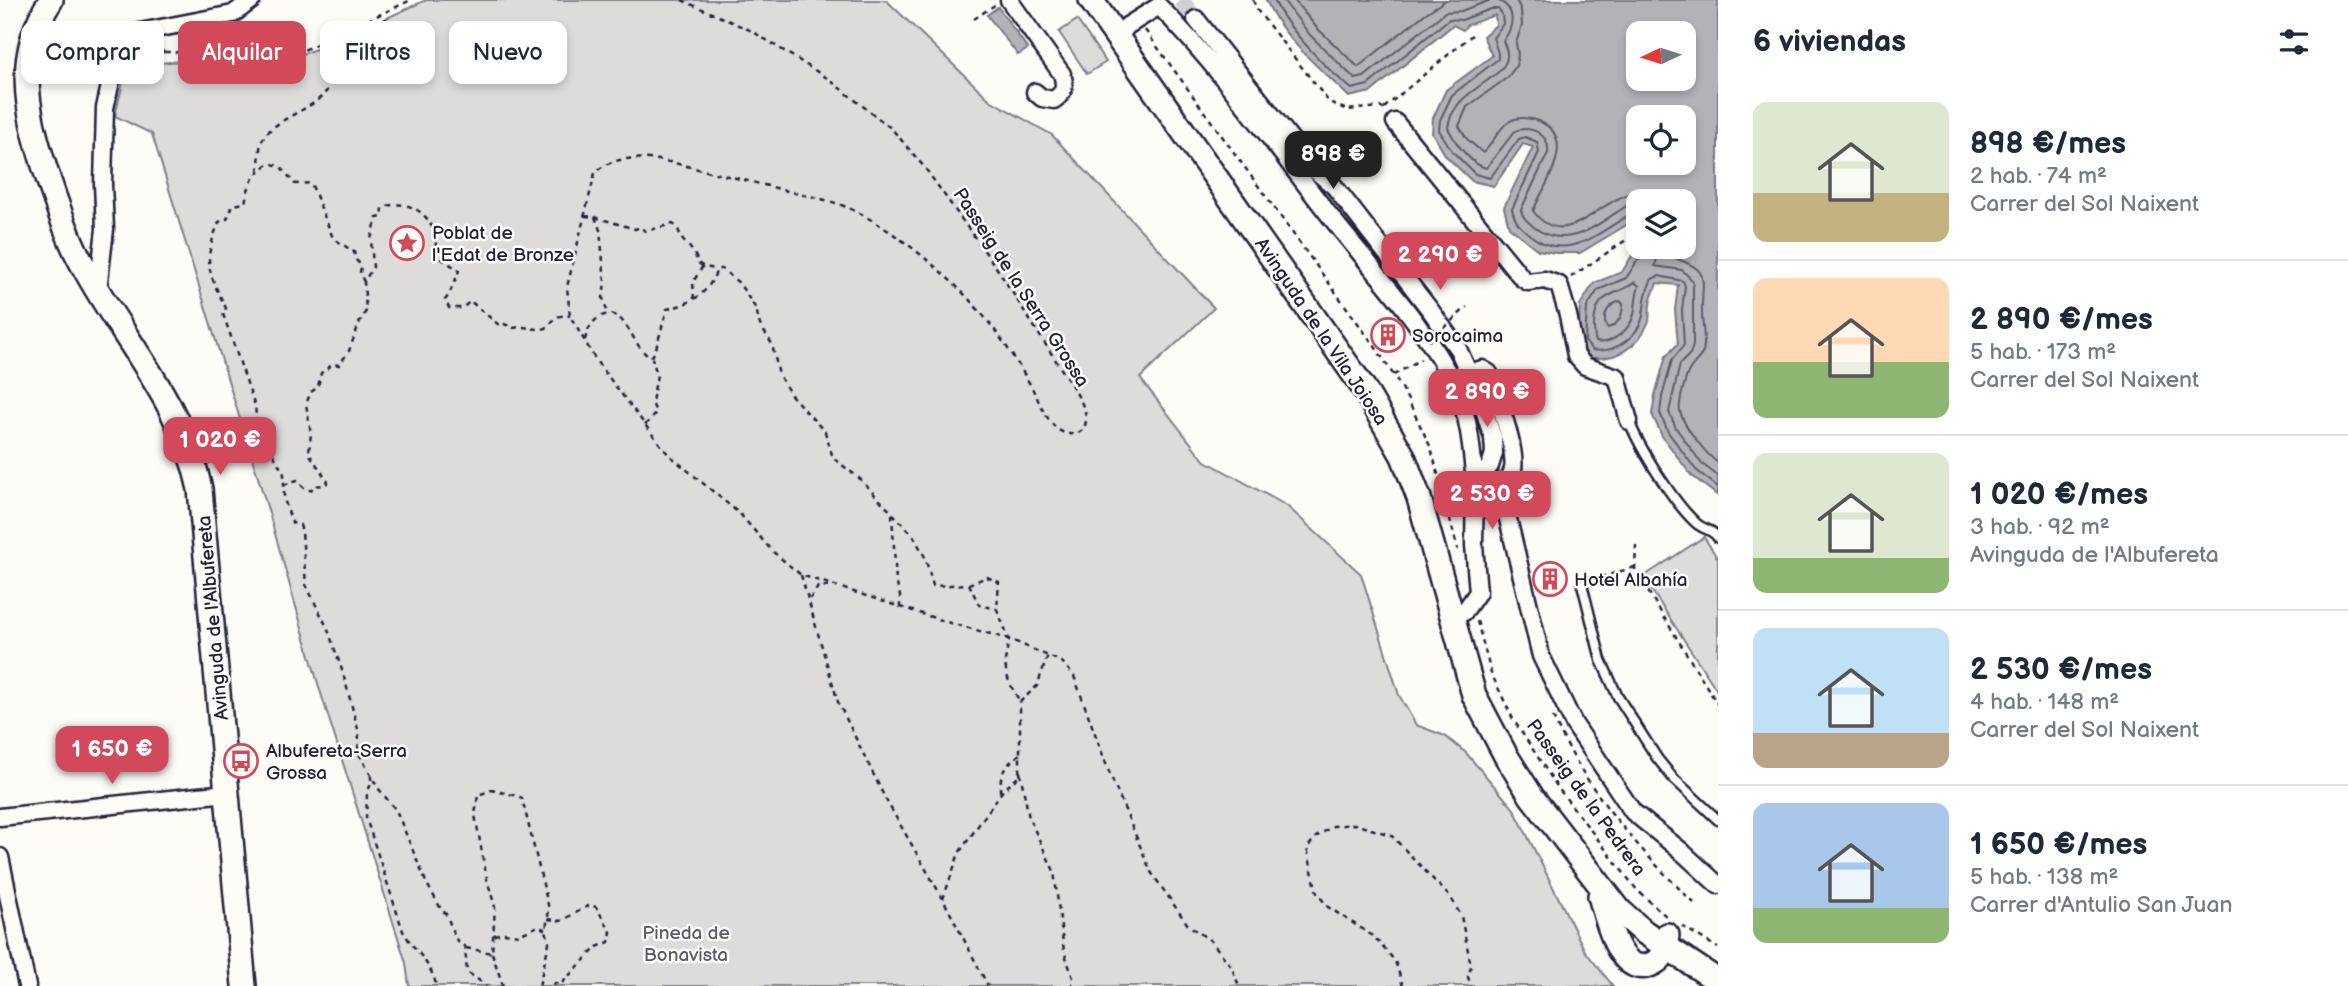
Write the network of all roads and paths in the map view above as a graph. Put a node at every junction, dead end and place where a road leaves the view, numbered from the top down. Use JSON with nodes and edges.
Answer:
{"nodes":[{"id":1,"x":51,"y":0,"type":"edge"},
{"id":2,"x":252,"y":0,"type":"edge"},
{"id":3,"x":411,"y":0,"type":"edge"},
{"id":4,"x":682,"y":0,"type":"edge"},
{"id":5,"x":1002,"y":0,"type":"edge"},
{"id":6,"x":1009,"y":0,"type":"edge"},
{"id":7,"x":1091,"y":0,"type":"edge"},
{"id":8,"x":1108,"y":0,"type":"edge"},
{"id":9,"x":1253,"y":0,"type":"edge"},
{"id":10,"x":385,"y":14,"type":"junction"},
{"id":11,"x":974,"y":19,"type":"dead end"},
{"id":12,"x":1196,"y":19,"type":"tunnel mouth"},
{"id":13,"x":1127,"y":27,"type":"junction"},
{"id":14,"x":164,"y":28,"type":"edge"},
{"id":15,"x":1472,"y":35,"type":"dead end"},
{"id":16,"x":164,"y":52,"type":"edge"},
{"id":17,"x":110,"y":84,"type":"edge"},
{"id":18,"x":1035,"y":92,"type":"dead end"},
{"id":19,"x":1384,"y":108,"type":"junction"},
{"id":20,"x":1395,"y":121,"type":"joint"},
{"id":21,"x":258,"y":170,"type":"junction"},
{"id":22,"x":585,"y":216,"type":"junction"},
{"id":23,"x":595,"y":217,"type":"junction"},
{"id":24,"x":1626,"y":240,"type":"edge"},
{"id":25,"x":702,"y":267,"type":"junction"},
{"id":26,"x":717,"y":269,"type":"junction"},
{"id":27,"x":364,"y":282,"type":"junction"},
{"id":28,"x":1559,"y":285,"type":"junction"},
{"id":29,"x":98,"y":290,"type":"junction"},
{"id":30,"x":694,"y":300,"type":"junction"},
{"id":31,"x":1467,"y":307,"type":"dead end"},
{"id":32,"x":608,"y":315,"type":"junction"},
{"id":33,"x":570,"y":316,"type":"junction"},
{"id":34,"x":585,"y":340,"type":"junction"},
{"id":35,"x":1429,"y":341,"type":"junction"},
{"id":36,"x":651,"y":357,"type":"junction"},
{"id":37,"x":1421,"y":358,"type":"dead end"},
{"id":38,"x":1394,"y":375,"type":"junction"},
{"id":39,"x":1473,"y":377,"type":"junction"},
{"id":40,"x":1629,"y":421,"type":"joint"},
{"id":41,"x":645,"y":425,"type":"junction"},
{"id":42,"x":1472,"y":452,"type":"junction"},
{"id":43,"x":1494,"y":453,"type":"junction"},
{"id":44,"x":1475,"y":484,"type":"junction"},
{"id":45,"x":284,"y":485,"type":"junction"},
{"id":46,"x":892,"y":513,"type":"junction"},
{"id":47,"x":1718,"y":538,"type":"edge"},
{"id":48,"x":1636,"y":545,"type":"dead end"},
{"id":49,"x":1459,"y":554,"type":"dead end"},
{"id":50,"x":1636,"y":567,"type":"junction"},
{"id":51,"x":801,"y":575,"type":"junction"},
{"id":52,"x":969,"y":583,"type":"junction"},
{"id":53,"x":1582,"y":584,"type":"joint"},
{"id":54,"x":831,"y":586,"type":"junction"},
{"id":55,"x":809,"y":602,"type":"junction"},
{"id":56,"x":1468,"y":607,"type":"junction"},
{"id":57,"x":900,"y":608,"type":"junction"},
{"id":58,"x":997,"y":609,"type":"junction"},
{"id":59,"x":1009,"y":639,"type":"junction"},
{"id":60,"x":1048,"y":654,"type":"junction"},
{"id":61,"x":1020,"y":702,"type":"junction"},
{"id":62,"x":1718,"y":705,"type":"edge"},
{"id":63,"x":1020,"y":754,"type":"junction"},
{"id":64,"x":1020,"y":769,"type":"junction"},
{"id":65,"x":371,"y":773,"type":"junction"},
{"id":66,"x":227,"y":793,"type":"junction"},
{"id":67,"x":1000,"y":794,"type":"junction"},
{"id":68,"x":0,"y":817,"type":"edge"},
{"id":69,"x":1718,"y":820,"type":"edge"},
{"id":70,"x":0,"y":858,"type":"edge"},
{"id":71,"x":1593,"y":876,"type":"junction"},
{"id":72,"x":1718,"y":885,"type":"edge"},
{"id":73,"x":943,"y":899,"type":"junction"},
{"id":74,"x":548,"y":919,"type":"junction"},
{"id":75,"x":546,"y":930,"type":"junction"},
{"id":76,"x":494,"y":935,"type":"junction"},
{"id":77,"x":1667,"y":938,"type":"junction"},
{"id":78,"x":465,"y":947,"type":"junction"},
{"id":79,"x":1718,"y":948,"type":"edge"},
{"id":80,"x":492,"y":953,"type":"junction"},
{"id":81,"x":1718,"y":963,"type":"edge"},
{"id":82,"x":1718,"y":981,"type":"edge"},
{"id":83,"x":27,"y":986,"type":"edge"},
{"id":84,"x":244,"y":986,"type":"edge"},
{"id":85,"x":436,"y":986,"type":"edge"},
{"id":86,"x":487,"y":986,"type":"edge"},
{"id":87,"x":503,"y":986,"type":"edge"},
{"id":88,"x":539,"y":986,"type":"edge"},
{"id":89,"x":553,"y":986,"type":"edge"},
{"id":90,"x":988,"y":986,"type":"edge"},
{"id":91,"x":1071,"y":986,"type":"edge"},
{"id":92,"x":1239,"y":986,"type":"edge"},
{"id":93,"x":1404,"y":986,"type":"edge"},
{"id":94,"x":1471,"y":986,"type":"edge"}],
"edges":[{"from":1,"to":29,"type":"main road","name":"Avinguda de l'Albufereta"},
{"from":2,"to":14,"type":"street"},
{"from":3,"to":10,"type":"path"},
{"from":4,"to":22,"type":"path","name":"Passeig de la Serra Grossa"},
{"from":5,"to":11,"type":"path"},
{"from":6,"to":18,"type":"street"},
{"from":7,"to":13,"type":"main road","name":"Avinguda de la Vila Joiosa"},
{"from":8,"to":13,"type":"main road","name":"Avinguda de la Vila Joiosa"},
{"from":9,"to":19,"type":"path"},
{"from":10,"to":16,"type":"path"},
{"from":10,"to":21,"type":"path"},
{"from":12,"to":39,"type":"street"},
{"from":13,"to":35,"type":"street"},
{"from":13,"to":38,"type":"path"},
{"from":13,"to":56,"type":"main road","name":"Avinguda de la Vila Joiosa"},
{"from":13,"to":71,"type":"main road","name":"Avinguda de la Vila Joiosa"},
{"from":15,"to":19,"type":"path"},
{"from":17,"to":29,"type":"street"},
{"from":19,"to":20,"type":"path"},
{"from":20,"to":28,"type":"street"},
{"from":21,"to":27,"type":"path"},
{"from":21,"to":45,"type":"path"},
{"from":22,"to":23,"type":"path"},
{"from":22,"to":33,"type":"path"},
{"from":23,"to":25,"type":"path"},
{"from":23,"to":32,"type":"path"},
{"from":24,"to":28,"type":"path"},
{"from":25,"to":26,"type":"path"},
{"from":25,"to":30,"type":"path"},
{"from":26,"to":30,"type":"path"},
{"from":26,"to":46,"type":"path"},
{"from":27,"to":33,"type":"path"},
{"from":27,"to":45,"type":"path"},
{"from":28,"to":40,"type":"street"},
{"from":29,"to":66,"type":"main road","name":"Avinguda de l'Albufereta"},
{"from":30,"to":36,"type":"path"},
{"from":31,"to":35,"type":"path","bridge":true},
{"from":32,"to":34,"type":"path"},
{"from":32,"to":36,"type":"path"},
{"from":33,"to":34,"type":"path"},
{"from":34,"to":41,"type":"path"},
{"from":35,"to":42,"type":"street"},
{"from":36,"to":41,"type":"path"},
{"from":37,"to":38,"type":"path"},
{"from":38,"to":49,"type":"path"},
{"from":39,"to":43,"type":"street"},
{"from":39,"to":72,"type":"street"},
{"from":40,"to":47,"type":"lane"},
{"from":41,"to":51,"type":"path"},
{"from":42,"to":43,"type":"street"},
{"from":42,"to":44,"type":"street"},
{"from":43,"to":44,"type":"street"},
{"from":44,"to":56,"type":"street"},
{"from":45,"to":65,"type":"path"},
{"from":46,"to":52,"type":"path"},
{"from":46,"to":57,"type":"path"},
{"from":48,"to":50,"type":"path"},
{"from":50,"to":53,"type":"path"},
{"from":50,"to":62,"type":"path"},
{"from":51,"to":54,"type":"path"},
{"from":51,"to":55,"type":"path"},
{"from":52,"to":58,"type":"path"},
{"from":52,"to":58,"type":"path"},
{"from":53,"to":69,"type":"lane"},
{"from":54,"to":55,"type":"path"},
{"from":54,"to":57,"type":"path"},
{"from":55,"to":73,"type":"path"},
{"from":56,"to":77,"type":"main road","name":"Avinguda de la Vila Joiosa"},
{"from":56,"to":79,"type":"path","name":"Passeig de la Pedrera"},
{"from":57,"to":59,"type":"path"},
{"from":58,"to":59,"type":"path"},
{"from":59,"to":60,"type":"path"},
{"from":59,"to":61,"type":"path"},
{"from":60,"to":61,"type":"path"},
{"from":60,"to":92,"type":"path"},
{"from":61,"to":63,"type":"path"},
{"from":63,"to":64,"type":"path"},
{"from":63,"to":67,"type":"path"},
{"from":64,"to":67,"type":"path"},
{"from":64,"to":91,"type":"path"},
{"from":65,"to":78,"type":"path"},
{"from":65,"to":85,"type":"path"},
{"from":66,"to":68,"type":"street"},
{"from":66,"to":84,"type":"main road","name":"Avinguda de l'Albufereta"},
{"from":67,"to":73,"type":"path"},
{"from":70,"to":83,"type":"street"},
{"from":71,"to":77,"type":"main road","name":"Avinguda de la Vila Joiosa"},
{"from":71,"to":77,"type":"main road"},
{"from":73,"to":90,"type":"path"},
{"from":74,"to":75,"type":"path"},
{"from":74,"to":76,"type":"path"},
{"from":74,"to":89,"type":"path"},
{"from":75,"to":76,"type":"path"},
{"from":75,"to":88,"type":"path"},
{"from":76,"to":80,"type":"path"},
{"from":77,"to":81,"type":"main road","name":"Avinguda de la Vila Joiosa"},
{"from":77,"to":82,"type":"main road","name":"Avinguda de la Vila Joiosa"},
{"from":78,"to":80,"type":"path"},
{"from":78,"to":86,"type":"path"},
{"from":80,"to":87,"type":"path"},
{"from":93,"to":94,"type":"path"}]}
